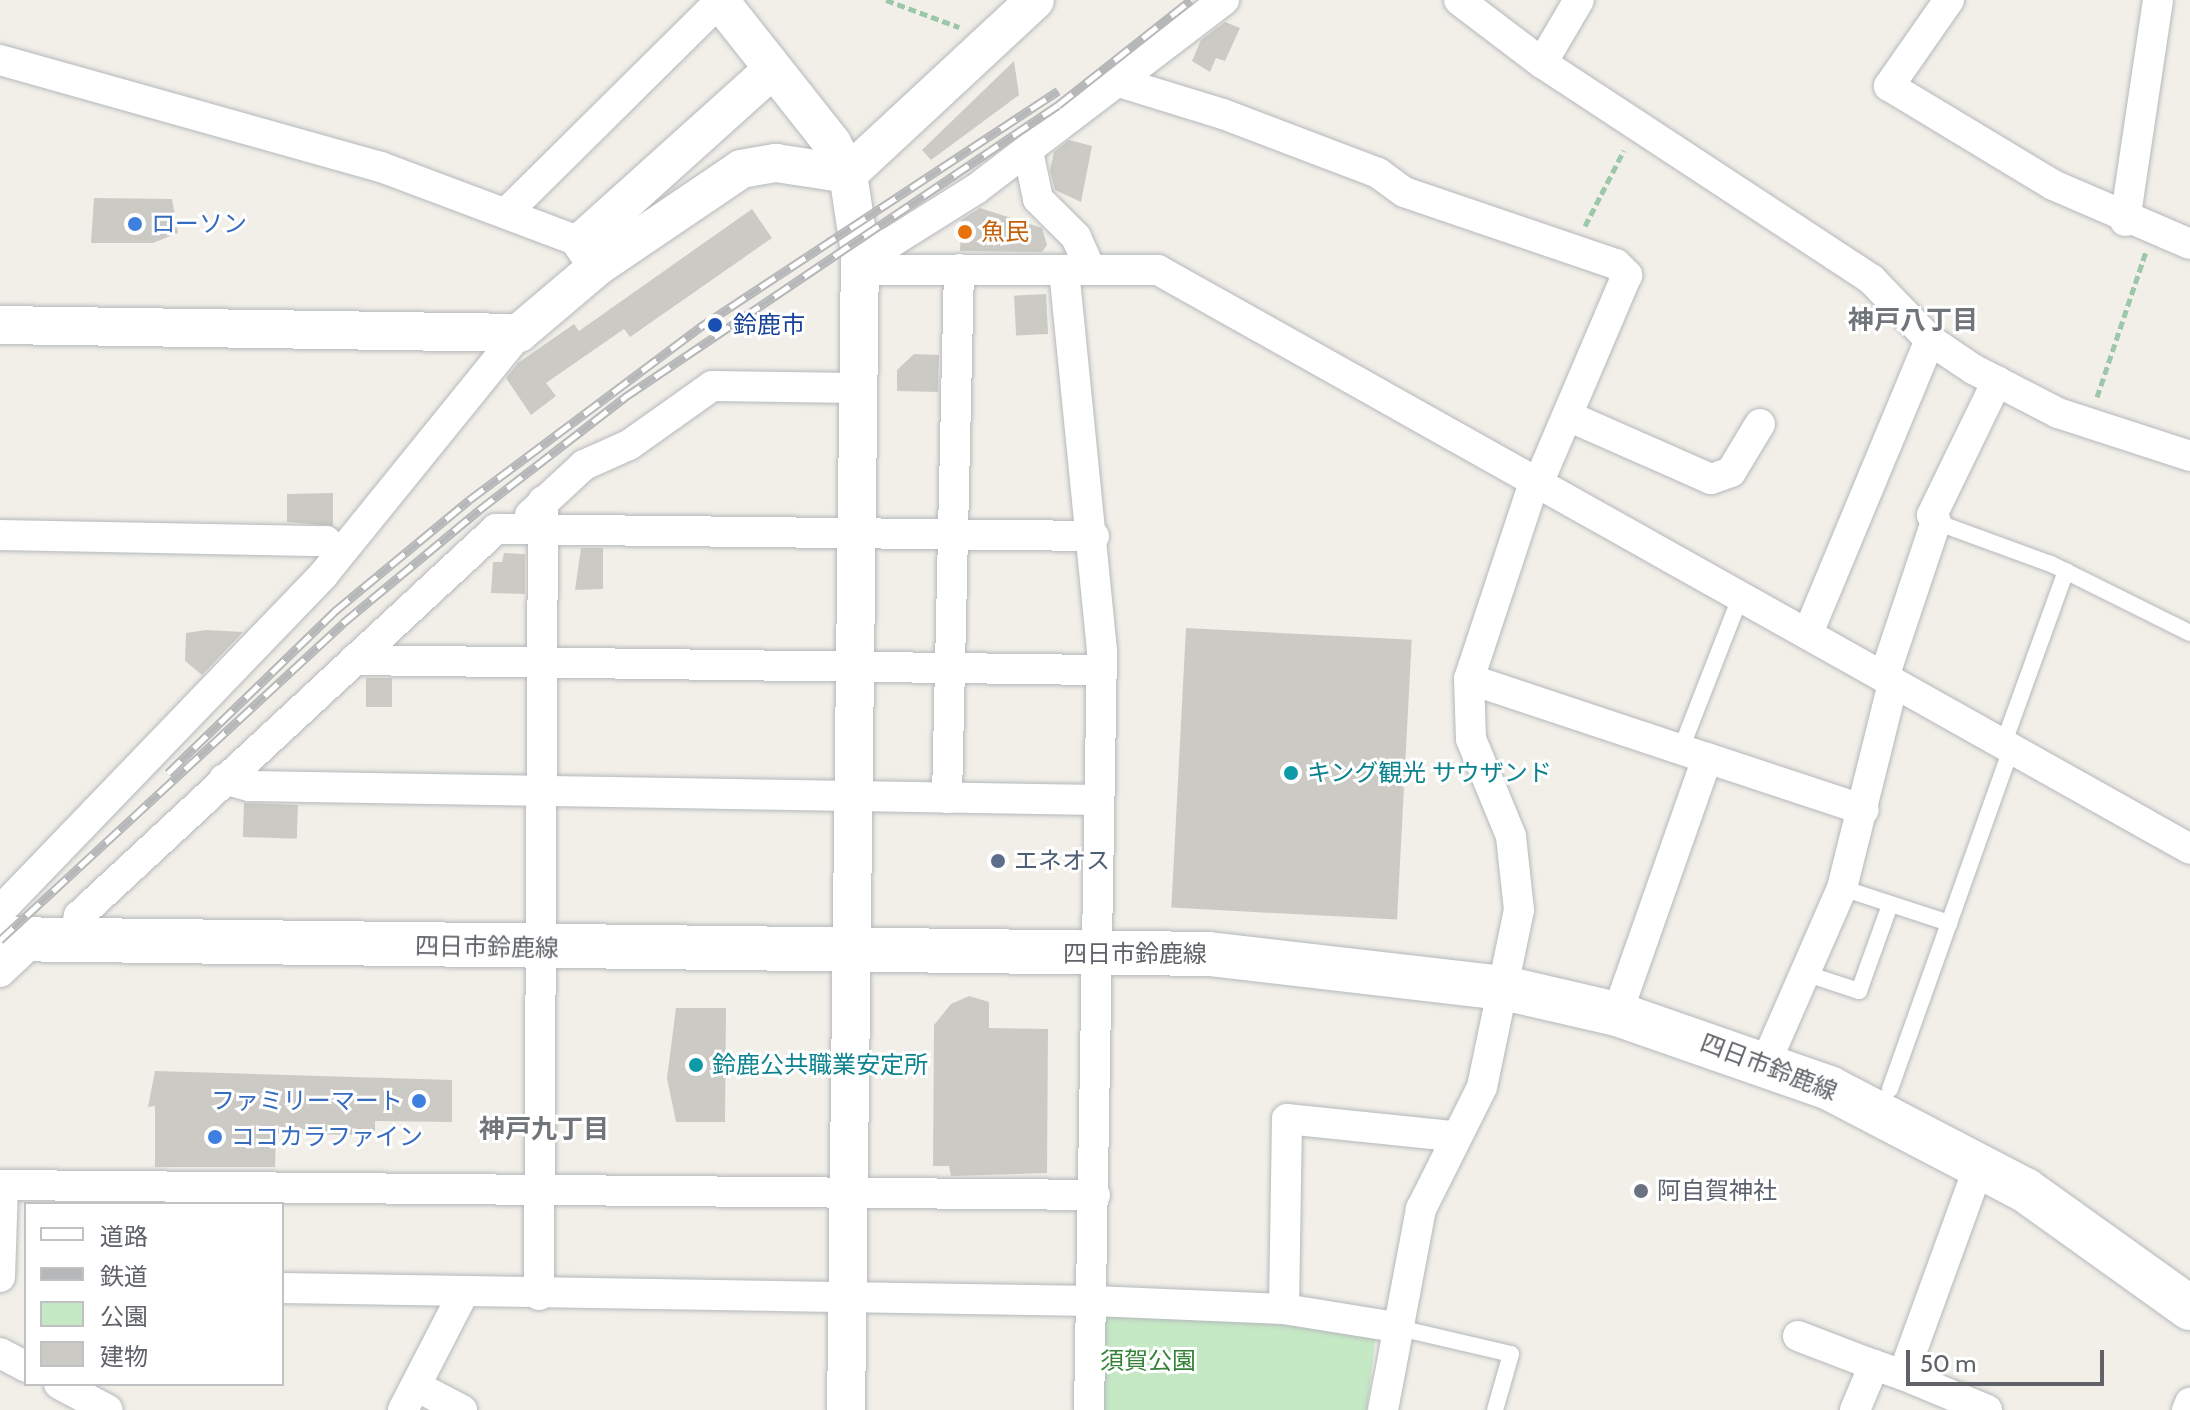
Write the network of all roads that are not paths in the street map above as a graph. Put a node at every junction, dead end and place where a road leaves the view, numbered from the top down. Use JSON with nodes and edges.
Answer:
{"nodes":[{"id":1,"x":720,"y":0,"type":"edge"},
{"id":2,"x":1035,"y":0,"type":"edge"},
{"id":3,"x":1224,"y":0,"type":"edge"},
{"id":4,"x":1459,"y":0,"type":"edge"},
{"id":5,"x":1579,"y":0,"type":"edge"},
{"id":6,"x":1949,"y":0,"type":"edge"},
{"id":7,"x":2158,"y":0,"type":"edge"},
{"id":8,"x":0,"y":60,"type":"edge"},
{"id":9,"x":1542,"y":63,"type":"junction"},
{"id":10,"x":773,"y":69,"type":"junction"},
{"id":11,"x":1122,"y":83,"type":"junction"},
{"id":12,"x":1028,"y":151,"type":"junction"},
{"id":13,"x":848,"y":174,"type":"junction"},
{"id":14,"x":507,"y":212,"type":"junction"},
{"id":15,"x":2139,"y":226,"type":"junction"},
{"id":16,"x":2190,"y":244,"type":"edge"},
{"id":17,"x":590,"y":254,"type":"junction"},
{"id":18,"x":860,"y":261,"type":"junction"},
{"id":19,"x":959,"y":269,"type":"junction"},
{"id":20,"x":1078,"y":270,"type":"junction"},
{"id":21,"x":0,"y":325,"type":"edge"},
{"id":22,"x":519,"y":333,"type":"junction"},
{"id":23,"x":1930,"y":340,"type":"junction"},
{"id":24,"x":1997,"y":381,"type":"junction"},
{"id":25,"x":857,"y":388,"type":"junction"},
{"id":26,"x":1568,"y":416,"type":"junction"},
{"id":27,"x":1760,"y":424,"type":"dead end"},
{"id":28,"x":2190,"y":456,"type":"edge"},
{"id":29,"x":1537,"y":480,"type":"junction"},
{"id":30,"x":534,"y":519,"type":"junction"},
{"id":31,"x":1936,"y":522,"type":"junction"},
{"id":32,"x":856,"y":534,"type":"junction"},
{"id":33,"x":949,"y":534,"type":"junction"},
{"id":34,"x":0,"y":535,"type":"edge"},
{"id":35,"x":1094,"y":536,"type":"junction"},
{"id":36,"x":338,"y":552,"type":"junction"},
{"id":37,"x":2066,"y":571,"type":"junction"},
{"id":38,"x":1741,"y":595,"type":"junction"},
{"id":39,"x":1808,"y":633,"type":"junction"},
{"id":40,"x":2190,"y":633,"type":"edge"},
{"id":41,"x":540,"y":659,"type":"junction"},
{"id":42,"x":354,"y":660,"type":"junction"},
{"id":43,"x":854,"y":664,"type":"junction"},
{"id":44,"x":948,"y":665,"type":"junction"},
{"id":45,"x":1101,"y":670,"type":"junction"},
{"id":46,"x":1469,"y":679,"type":"junction"},
{"id":47,"x":1888,"y":680,"type":"junction"},
{"id":48,"x":2007,"y":747,"type":"junction"},
{"id":49,"x":1694,"y":753,"type":"junction"},
{"id":50,"x":224,"y":779,"type":"junction"},
{"id":51,"x":540,"y":791,"type":"junction"},
{"id":52,"x":852,"y":797,"type":"junction"},
{"id":53,"x":947,"y":798,"type":"junction"},
{"id":54,"x":1099,"y":800,"type":"junction"},
{"id":55,"x":1864,"y":810,"type":"junction"},
{"id":56,"x":2190,"y":849,"type":"edge"},
{"id":57,"x":1842,"y":888,"type":"junction"},
{"id":58,"x":1890,"y":905,"type":"junction"},
{"id":59,"x":0,"y":911,"type":"edge"},
{"id":60,"x":1949,"y":923,"type":"junction"},
{"id":61,"x":36,"y":939,"type":"edge"},
{"id":62,"x":537,"y":949,"type":"junction"},
{"id":63,"x":850,"y":953,"type":"junction"},
{"id":64,"x":1098,"y":955,"type":"junction"},
{"id":65,"x":0,"y":972,"type":"edge"},
{"id":66,"x":1807,"y":974,"type":"junction"},
{"id":67,"x":1504,"y":988,"type":"junction"},
{"id":68,"x":1617,"y":1014,"type":"junction"},
{"id":69,"x":1766,"y":1062,"type":"junction"},
{"id":70,"x":1890,"y":1089,"type":"dead end"},
{"id":71,"x":1451,"y":1136,"type":"junction"},
{"id":72,"x":1979,"y":1166,"type":"junction"},
{"id":73,"x":1,"y":1185,"type":"edge"},
{"id":74,"x":540,"y":1193,"type":"junction"},
{"id":75,"x":850,"y":1195,"type":"junction"},
{"id":76,"x":1095,"y":1195,"type":"junction"},
{"id":77,"x":0,"y":1279,"type":"edge"},
{"id":78,"x":24,"y":1282,"type":"edge"},
{"id":79,"x":284,"y":1288,"type":"edge"},
{"id":80,"x":464,"y":1292,"type":"junction"},
{"id":81,"x":539,"y":1295,"type":"junction"},
{"id":82,"x":848,"y":1299,"type":"junction"},
{"id":83,"x":1094,"y":1301,"type":"junction"},
{"id":84,"x":2190,"y":1308,"type":"edge"},
{"id":85,"x":1284,"y":1309,"type":"junction"},
{"id":86,"x":1395,"y":1327,"type":"junction"},
{"id":87,"x":1798,"y":1336,"type":"dead end"},
{"id":88,"x":0,"y":1353,"type":"edge"},
{"id":89,"x":1874,"y":1365,"type":"junction"},
{"id":90,"x":24,"y":1366,"type":"edge"},
{"id":91,"x":1903,"y":1375,"type":"junction"},
{"id":92,"x":63,"y":1386,"type":"edge"},
{"id":93,"x":409,"y":1398,"type":"edge"},
{"id":94,"x":2190,"y":1403,"type":"edge"},
{"id":95,"x":108,"y":1410,"type":"edge"},
{"id":96,"x":462,"y":1410,"type":"edge"},
{"id":97,"x":846,"y":1410,"type":"edge"},
{"id":98,"x":1089,"y":1410,"type":"edge"},
{"id":99,"x":1383,"y":1410,"type":"edge"},
{"id":100,"x":1495,"y":1410,"type":"edge"},
{"id":101,"x":1855,"y":1410,"type":"edge"},
{"id":102,"x":1987,"y":1410,"type":"edge"},
{"id":103,"x":2187,"y":1410,"type":"edge"}],
"edges":[{"from":1,"to":10,"type":"street"},
{"from":1,"to":14,"type":"street"},
{"from":2,"to":13,"type":"street"},
{"from":3,"to":11,"type":"street"},
{"from":4,"to":9,"type":"street"},
{"from":5,"to":9,"type":"street"},
{"from":6,"to":15,"type":"street"},
{"from":7,"to":15,"type":"street"},
{"from":8,"to":14,"type":"street"},
{"from":9,"to":23,"type":"street"},
{"from":10,"to":13,"type":"street"},
{"from":10,"to":17,"type":"street"},
{"from":11,"to":12,"type":"street"},
{"from":11,"to":26,"type":"street"},
{"from":12,"to":18,"type":"street"},
{"from":12,"to":20,"type":"street"},
{"from":13,"to":17,"type":"street"},
{"from":13,"to":18,"type":"street"},
{"from":14,"to":17,"type":"street"},
{"from":15,"to":16,"type":"street"},
{"from":17,"to":22,"type":"street"},
{"from":18,"to":19,"type":"street"},
{"from":18,"to":25,"type":"street"},
{"from":19,"to":20,"type":"street"},
{"from":19,"to":33,"type":"street"},
{"from":20,"to":29,"type":"street"},
{"from":20,"to":35,"type":"street"},
{"from":21,"to":22,"type":"street"},
{"from":22,"to":36,"type":"street"},
{"from":23,"to":24,"type":"street"},
{"from":23,"to":39,"type":"street"},
{"from":24,"to":28,"type":"street"},
{"from":24,"to":31,"type":"street"},
{"from":25,"to":30,"type":"street"},
{"from":25,"to":32,"type":"street"},
{"from":26,"to":27,"type":"street"},
{"from":26,"to":29,"type":"street"},
{"from":29,"to":38,"type":"street"},
{"from":29,"to":46,"type":"street"},
{"from":30,"to":32,"type":"street"},
{"from":30,"to":41,"type":"street"},
{"from":30,"to":42,"type":"street"},
{"from":31,"to":37,"type":"lane"},
{"from":31,"to":47,"type":"street"},
{"from":32,"to":33,"type":"street"},
{"from":32,"to":43,"type":"street"},
{"from":33,"to":35,"type":"street"},
{"from":33,"to":44,"type":"street"},
{"from":34,"to":36,"type":"street"},
{"from":35,"to":45,"type":"street"},
{"from":36,"to":59,"type":"street"},
{"from":37,"to":40,"type":"lane"},
{"from":37,"to":48,"type":"lane"},
{"from":38,"to":39,"type":"street"},
{"from":38,"to":49,"type":"lane"},
{"from":39,"to":47,"type":"street"},
{"from":41,"to":42,"type":"street"},
{"from":41,"to":43,"type":"street"},
{"from":41,"to":51,"type":"street"},
{"from":42,"to":50,"type":"street"},
{"from":43,"to":44,"type":"street"},
{"from":43,"to":52,"type":"street"},
{"from":44,"to":45,"type":"street"},
{"from":44,"to":53,"type":"street"},
{"from":45,"to":54,"type":"street"},
{"from":46,"to":49,"type":"street"},
{"from":46,"to":67,"type":"street"},
{"from":47,"to":48,"type":"street"},
{"from":47,"to":55,"type":"street"},
{"from":48,"to":56,"type":"street"},
{"from":48,"to":60,"type":"lane"},
{"from":49,"to":55,"type":"street"},
{"from":49,"to":68,"type":"street"},
{"from":50,"to":51,"type":"street"},
{"from":50,"to":61,"type":"street"},
{"from":51,"to":52,"type":"street"},
{"from":51,"to":62,"type":"street"},
{"from":52,"to":53,"type":"street"},
{"from":52,"to":63,"type":"street"},
{"from":53,"to":54,"type":"street"},
{"from":54,"to":64,"type":"street"},
{"from":55,"to":57,"type":"street"},
{"from":57,"to":58,"type":"lane"},
{"from":57,"to":66,"type":"street"},
{"from":58,"to":60,"type":"lane"},
{"from":58,"to":66,"type":"lane"},
{"from":60,"to":70,"type":"lane"},
{"from":61,"to":62,"type":"main road","name":"四日市鈴鹿線"},
{"from":61,"to":65,"type":"street"},
{"from":62,"to":63,"type":"main road","name":"四日市鈴鹿線"},
{"from":62,"to":74,"type":"street"},
{"from":63,"to":64,"type":"main road","name":"四日市鈴鹿線"},
{"from":63,"to":75,"type":"street"},
{"from":64,"to":67,"type":"main road","name":"四日市鈴鹿線"},
{"from":64,"to":76,"type":"street"},
{"from":66,"to":69,"type":"street"},
{"from":67,"to":68,"type":"main road","name":"四日市鈴鹿線"},
{"from":67,"to":71,"type":"street"},
{"from":68,"to":69,"type":"main road","name":"四日市鈴鹿線"},
{"from":69,"to":72,"type":"main road","name":"四日市鈴鹿線"},
{"from":71,"to":85,"type":"street"},
{"from":71,"to":86,"type":"street"},
{"from":72,"to":84,"type":"main road","name":"四日市鈴鹿線"},
{"from":72,"to":91,"type":"street"},
{"from":73,"to":74,"type":"street"},
{"from":73,"to":77,"type":"street"},
{"from":74,"to":75,"type":"street"},
{"from":74,"to":81,"type":"street"},
{"from":75,"to":76,"type":"street"},
{"from":75,"to":82,"type":"street"},
{"from":76,"to":83,"type":"street"},
{"from":77,"to":78,"type":"street"},
{"from":79,"to":80,"type":"street"},
{"from":80,"to":81,"type":"street"},
{"from":80,"to":93,"type":"street"},
{"from":81,"to":82,"type":"street"},
{"from":82,"to":83,"type":"street"},
{"from":82,"to":97,"type":"street"},
{"from":83,"to":85,"type":"street"},
{"from":83,"to":98,"type":"street"},
{"from":85,"to":86,"type":"street"},
{"from":86,"to":99,"type":"street"},
{"from":86,"to":100,"type":"lane"},
{"from":87,"to":89,"type":"street"},
{"from":88,"to":90,"type":"street"},
{"from":89,"to":91,"type":"street"},
{"from":89,"to":101,"type":"street"},
{"from":91,"to":102,"type":"street"},
{"from":92,"to":95,"type":"street"},
{"from":93,"to":96,"type":"street"},
{"from":94,"to":103,"type":"street"}]}
